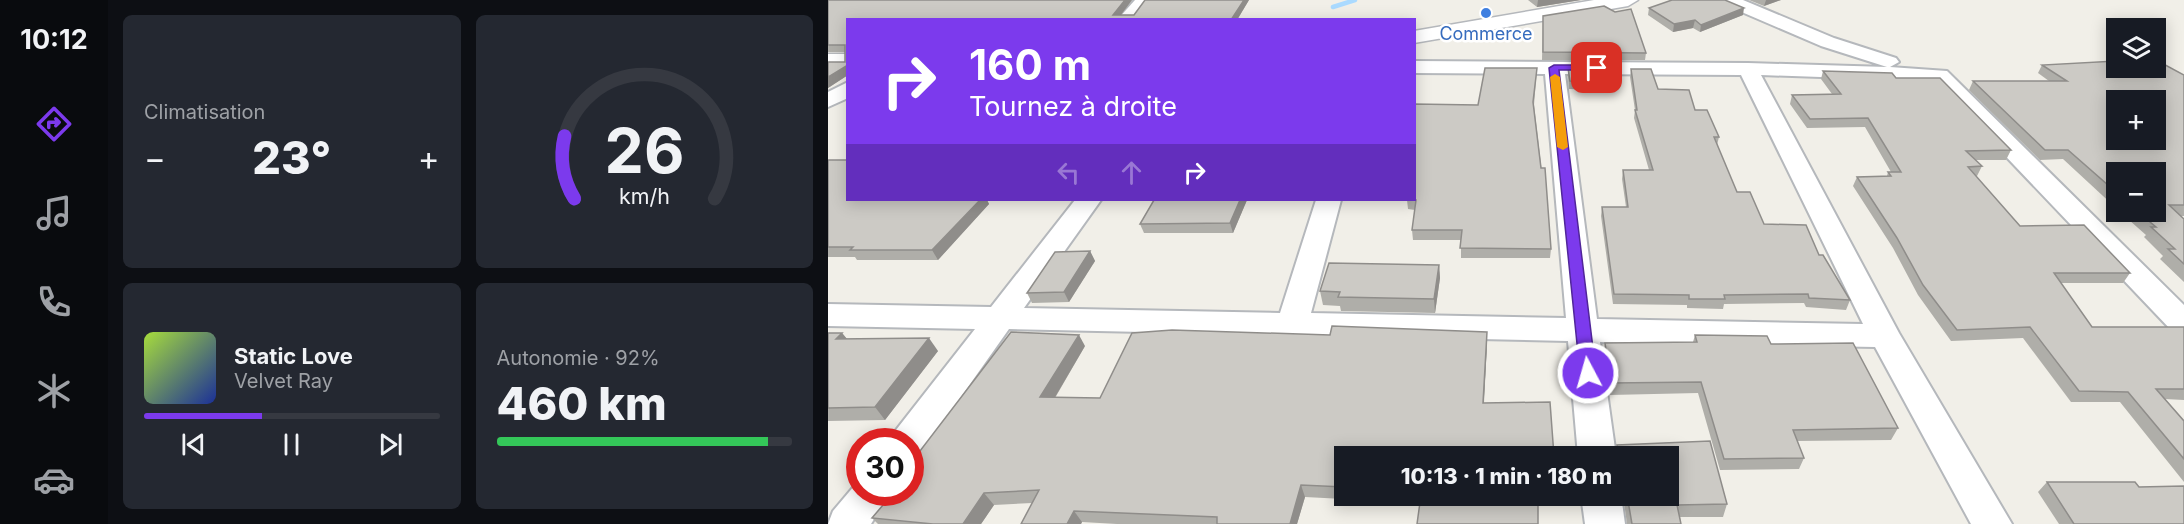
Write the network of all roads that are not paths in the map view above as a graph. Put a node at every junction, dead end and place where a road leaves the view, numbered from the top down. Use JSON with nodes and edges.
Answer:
{"nodes":[{"id":1,"x":1144,"y":0,"type":"edge"},
{"id":2,"x":1628,"y":0,"type":"edge"},
{"id":3,"x":1729,"y":0,"type":"edge"},
{"id":4,"x":1127,"y":18,"type":"edge"},
{"id":5,"x":1416,"y":37,"type":"edge"},
{"id":6,"x":828,"y":61,"type":"edge"},
{"id":7,"x":846,"y":61,"type":"edge"},
{"id":8,"x":1416,"y":67,"type":"edge"},
{"id":9,"x":1554,"y":68,"type":"junction"},
{"id":10,"x":1748,"y":69,"type":"junction"},
{"id":11,"x":1940,"y":75,"type":"junction"},
{"id":12,"x":846,"y":89,"type":"edge"},
{"id":13,"x":828,"y":101,"type":"edge"},
{"id":14,"x":1087,"y":201,"type":"edge"},
{"id":15,"x":1329,"y":201,"type":"edge"},
{"id":16,"x":828,"y":315,"type":"edge"},
{"id":17,"x":1003,"y":317,"type":"junction"},
{"id":18,"x":1292,"y":324,"type":"junction"},
{"id":19,"x":2184,"y":324,"type":"edge"},
{"id":20,"x":1584,"y":331,"type":"junction"},
{"id":21,"x":1885,"y":336,"type":"junction"},
{"id":22,"x":919,"y":428,"type":"edge"},
{"id":23,"x":1596,"y":446,"type":"edge"},
{"id":24,"x":860,"y":506,"type":"edge"},
{"id":25,"x":1603,"y":506,"type":"edge"},
{"id":26,"x":847,"y":524,"type":"edge"},
{"id":27,"x":1605,"y":524,"type":"edge"},
{"id":28,"x":1992,"y":524,"type":"edge"}],
"edges":[{"from":1,"to":4,"type":"street"},
{"from":2,"to":5,"type":"street"},
{"from":3,"to":11,"type":"street"},
{"from":6,"to":7,"type":"street"},
{"from":8,"to":9,"type":"street"},
{"from":9,"to":10,"type":"street"},
{"from":9,"to":20,"type":"street"},
{"from":10,"to":11,"type":"street"},
{"from":10,"to":21,"type":"street"},
{"from":11,"to":19,"type":"street"},
{"from":12,"to":13,"type":"street"},
{"from":14,"to":17,"type":"street"},
{"from":15,"to":18,"type":"street"},
{"from":16,"to":17,"type":"street"},
{"from":17,"to":18,"type":"street"},
{"from":17,"to":22,"type":"street"},
{"from":18,"to":20,"type":"street"},
{"from":20,"to":21,"type":"street"},
{"from":20,"to":23,"type":"street"},
{"from":21,"to":28,"type":"street"},
{"from":24,"to":26,"type":"street"},
{"from":25,"to":27,"type":"street"}]}
